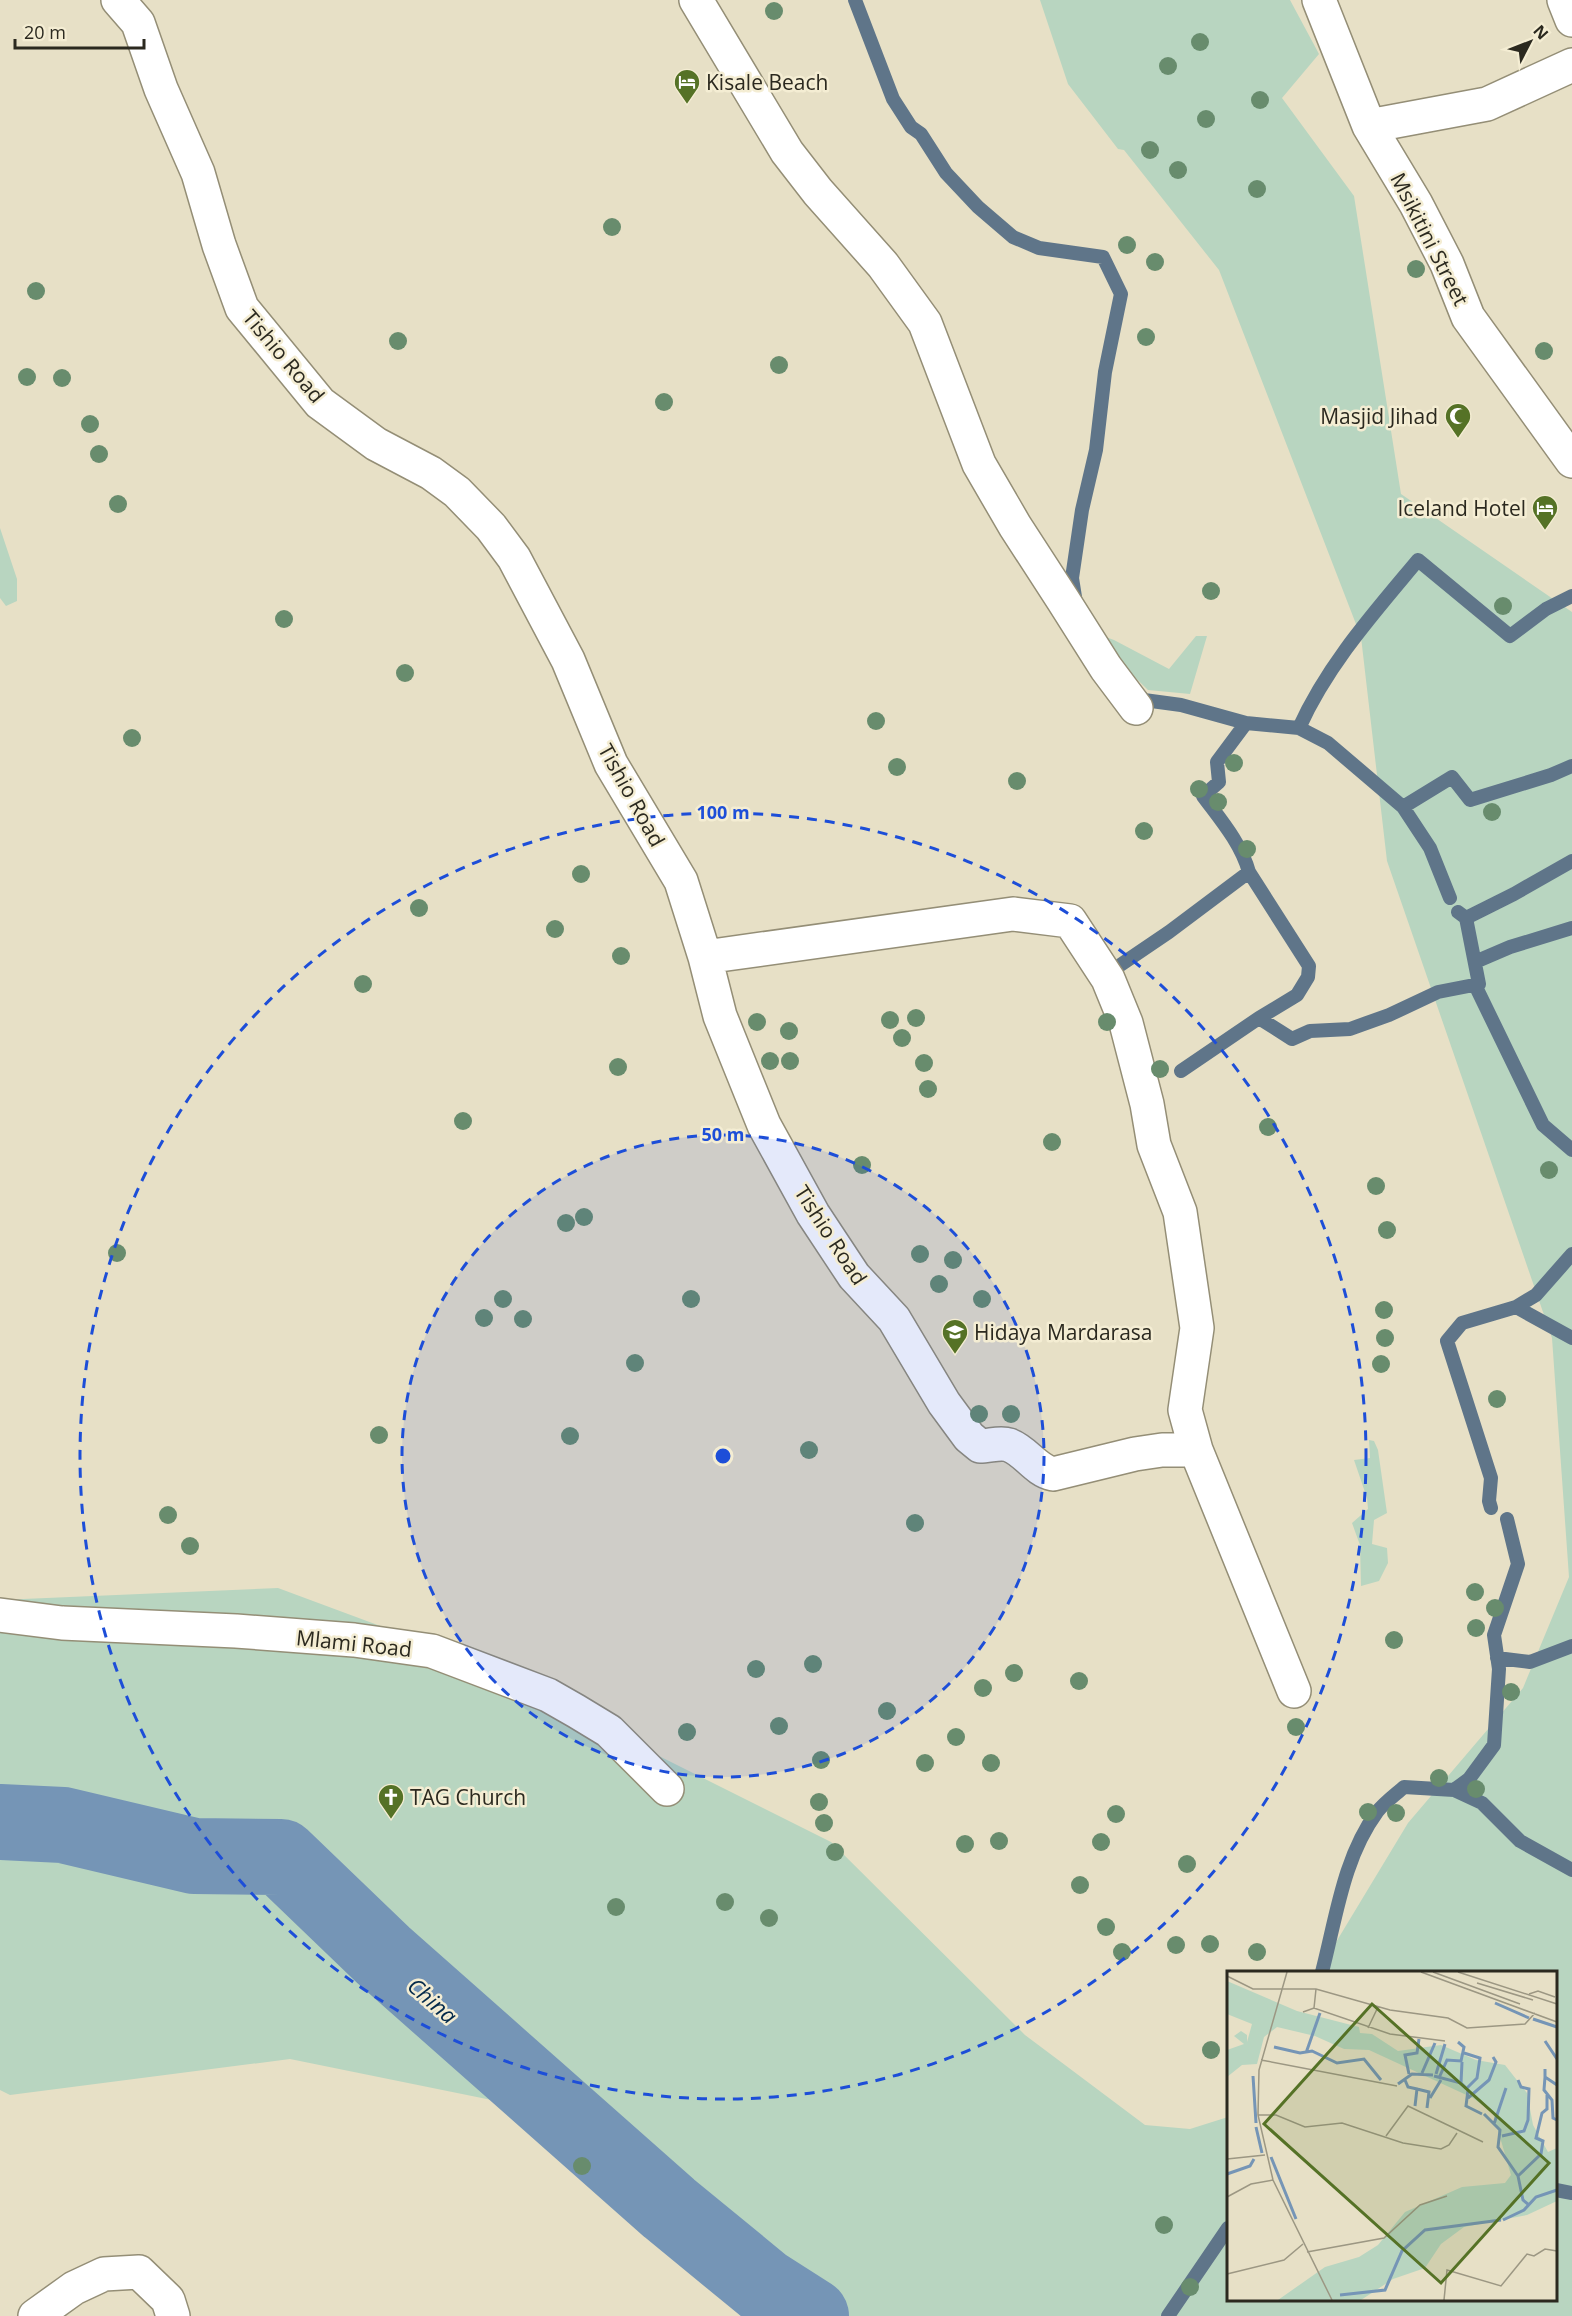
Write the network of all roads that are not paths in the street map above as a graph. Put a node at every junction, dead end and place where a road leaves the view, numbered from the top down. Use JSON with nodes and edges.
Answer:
{"nodes":[{"id":1,"x":118,"y":0,"type":"edge"},
{"id":2,"x":696,"y":0,"type":"edge"},
{"id":3,"x":1319,"y":0,"type":"edge"},
{"id":4,"x":1564,"y":0,"type":"edge"},
{"id":5,"x":1572,"y":20,"type":"edge"},
{"id":6,"x":1572,"y":65,"type":"edge"},
{"id":7,"x":1369,"y":126,"type":"junction"},
{"id":8,"x":1572,"y":461,"type":"edge"},
{"id":9,"x":1136,"y":708,"type":"dead end"},
{"id":10,"x":705,"y":957,"type":"junction"},
{"id":11,"x":1196,"y":1450,"type":"junction"},
{"id":12,"x":0,"y":1615,"type":"edge"},
{"id":13,"x":1294,"y":1691,"type":"dead end"},
{"id":14,"x":667,"y":1789,"type":"dead end"},
{"id":15,"x":35,"y":2316,"type":"edge"},
{"id":16,"x":173,"y":2316,"type":"edge"}],
"edges":[{"from":1,"to":10,"type":"street","name":"Tishio Road"},
{"from":2,"to":9,"type":"street"},
{"from":3,"to":7,"type":"street","name":"Msikitini Street"},
{"from":4,"to":5,"type":"street"},
{"from":6,"to":7,"type":"street"},
{"from":7,"to":8,"type":"street","name":"Msikitini Street"},
{"from":10,"to":11,"type":"street","name":"Tishio Road"},
{"from":10,"to":11,"type":"street"},
{"from":11,"to":13,"type":"street"},
{"from":12,"to":14,"type":"street","name":"Mlami Road"},
{"from":15,"to":16,"type":"street"}]}
